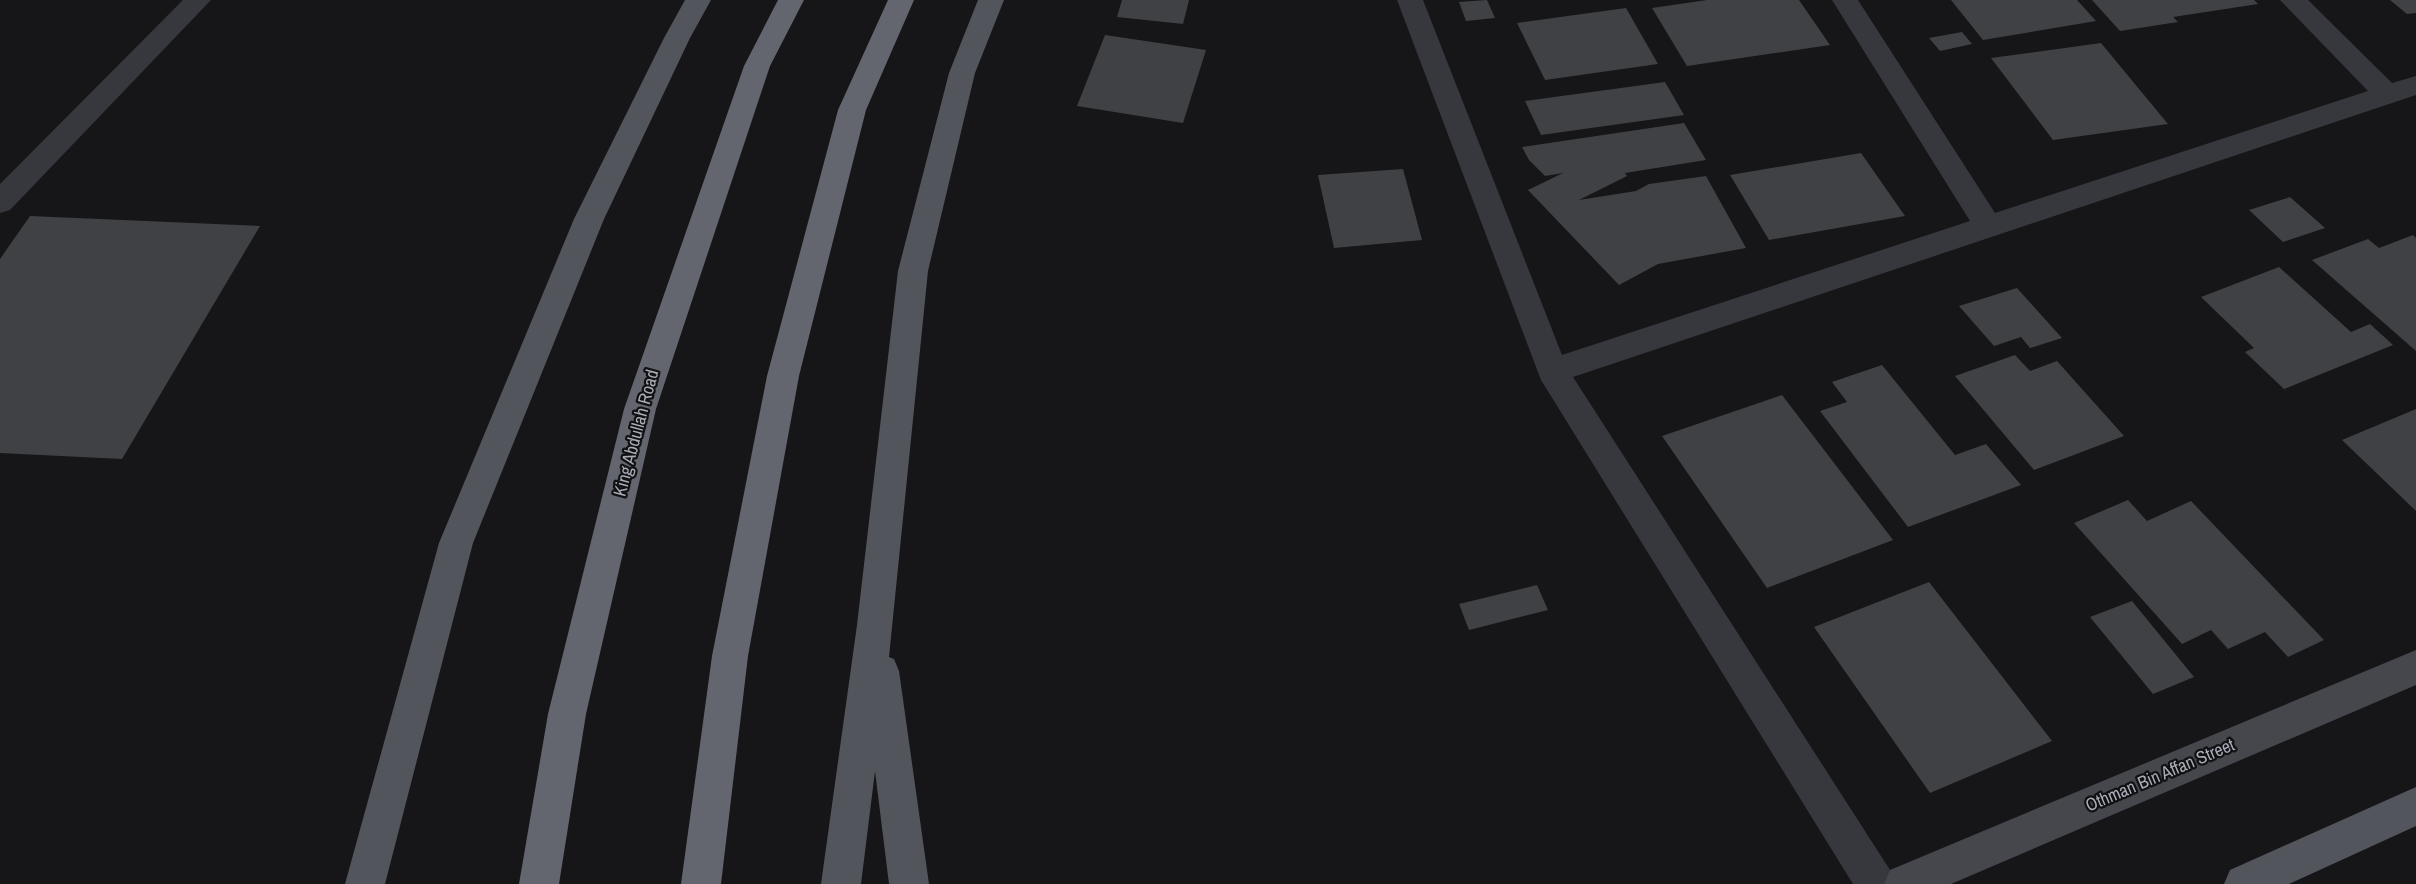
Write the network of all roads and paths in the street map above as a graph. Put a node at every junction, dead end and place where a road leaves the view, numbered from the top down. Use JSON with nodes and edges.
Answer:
{"nodes":[{"id":1,"x":198,"y":0,"type":"edge"},
{"id":2,"x":698,"y":0,"type":"edge"},
{"id":3,"x":791,"y":0,"type":"edge"},
{"id":4,"x":901,"y":0,"type":"edge"},
{"id":5,"x":992,"y":0,"type":"edge"},
{"id":6,"x":1410,"y":0,"type":"edge"},
{"id":7,"x":1845,"y":0,"type":"edge"},
{"id":8,"x":2293,"y":0,"type":"edge"},
{"id":9,"x":2416,"y":84,"type":"edge"},
{"id":10,"x":2387,"y":94,"type":"junction"},
{"id":11,"x":0,"y":202,"type":"edge"},
{"id":12,"x":1988,"y":226,"type":"junction"},
{"id":13,"x":1552,"y":371,"type":"junction"},
{"id":14,"x":875,"y":625,"type":"junction"},
{"id":15,"x":2416,"y":667,"type":"edge"},
{"id":16,"x":2416,"y":806,"type":"edge"},
{"id":17,"x":369,"y":874,"type":"edge"},
{"id":18,"x":539,"y":884,"type":"edge"},
{"id":19,"x":701,"y":884,"type":"edge"},
{"id":20,"x":841,"y":884,"type":"edge"},
{"id":21,"x":909,"y":884,"type":"edge"},
{"id":22,"x":1876,"y":884,"type":"edge"},
{"id":23,"x":1904,"y":884,"type":"edge"},
{"id":24,"x":2244,"y":884,"type":"edge"}],
"edges":[{"from":1,"to":11,"type":"street"},
{"from":2,"to":17,"type":"main road"},
{"from":3,"to":18,"type":"highway","name":"King Abdullah Road"},
{"from":4,"to":19,"type":"highway"},
{"from":5,"to":14,"type":"main road"},
{"from":6,"to":13,"type":"street"},
{"from":7,"to":12,"type":"street"},
{"from":8,"to":10,"type":"street"},
{"from":9,"to":10,"type":"street"},
{"from":10,"to":12,"type":"street"},
{"from":12,"to":13,"type":"street"},
{"from":13,"to":22,"type":"street"},
{"from":14,"to":20,"type":"main road"},
{"from":14,"to":21,"type":"main road"},
{"from":15,"to":23,"type":"main road","name":"Othman Bin Affan Street"},
{"from":16,"to":24,"type":"main road"}]}
